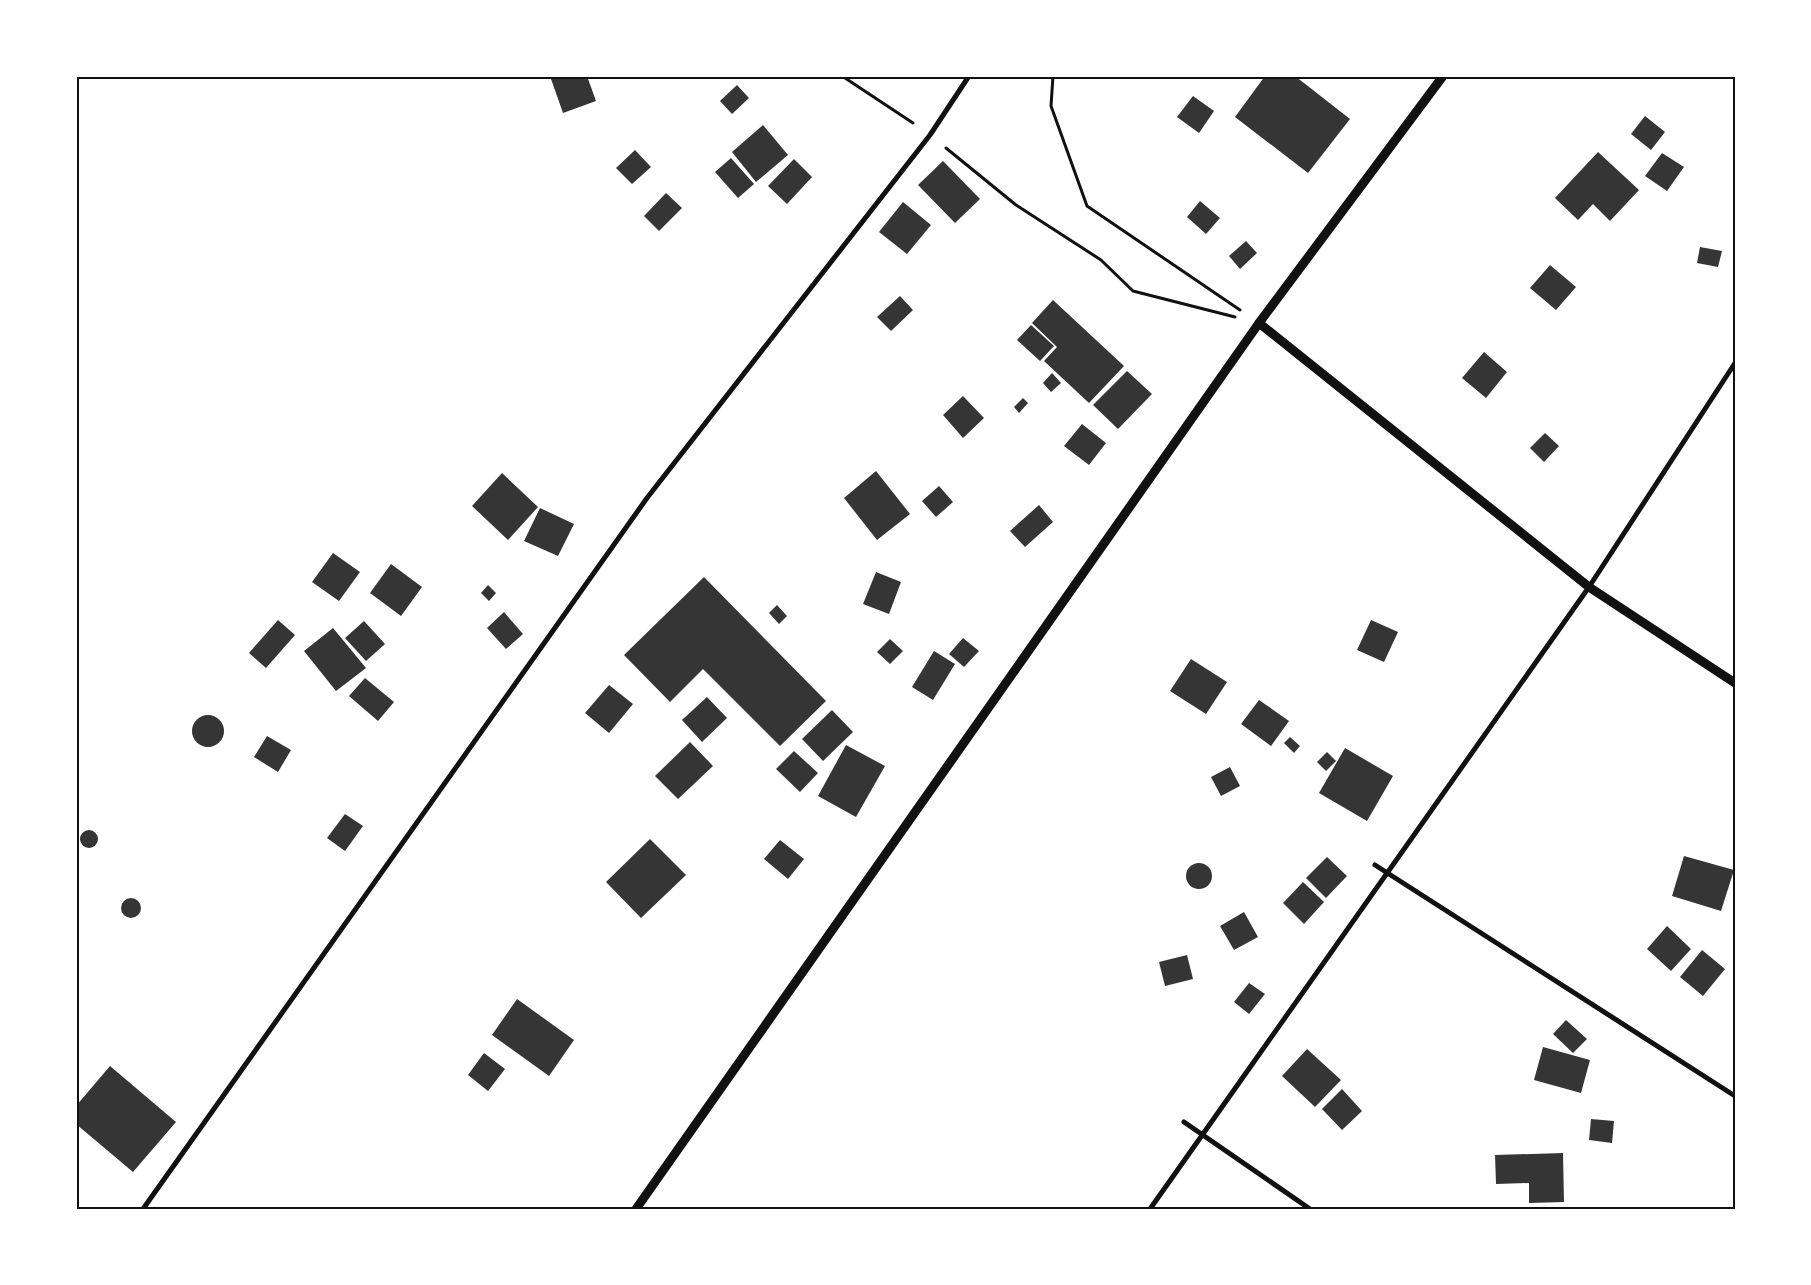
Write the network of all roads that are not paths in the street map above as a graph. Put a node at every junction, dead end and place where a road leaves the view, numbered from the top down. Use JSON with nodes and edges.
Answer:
{"nodes":[{"id":1,"x":969,"y":76,"type":"edge"},
{"id":2,"x":1443,"y":76,"type":"edge"},
{"id":3,"x":1260,"y":323,"type":"junction"},
{"id":4,"x":1735,"y":363,"type":"edge"},
{"id":5,"x":1589,"y":587,"type":"junction"},
{"id":6,"x":1735,"y":683,"type":"edge"},
{"id":7,"x":1375,"y":865,"type":"dead end"},
{"id":8,"x":1735,"y":1096,"type":"edge"},
{"id":9,"x":1184,"y":1122,"type":"dead end"},
{"id":10,"x":143,"y":1209,"type":"edge"},
{"id":11,"x":636,"y":1209,"type":"edge"},
{"id":12,"x":1150,"y":1209,"type":"edge"},
{"id":13,"x":1310,"y":1209,"type":"edge"}],
"edges":[{"from":1,"to":10,"type":"street"},
{"from":2,"to":3,"type":"street"},
{"from":3,"to":5,"type":"street"},
{"from":3,"to":11,"type":"street"},
{"from":4,"to":5,"type":"street"},
{"from":5,"to":6,"type":"street"},
{"from":5,"to":12,"type":"street"},
{"from":7,"to":8,"type":"street"},
{"from":9,"to":13,"type":"street"}]}
